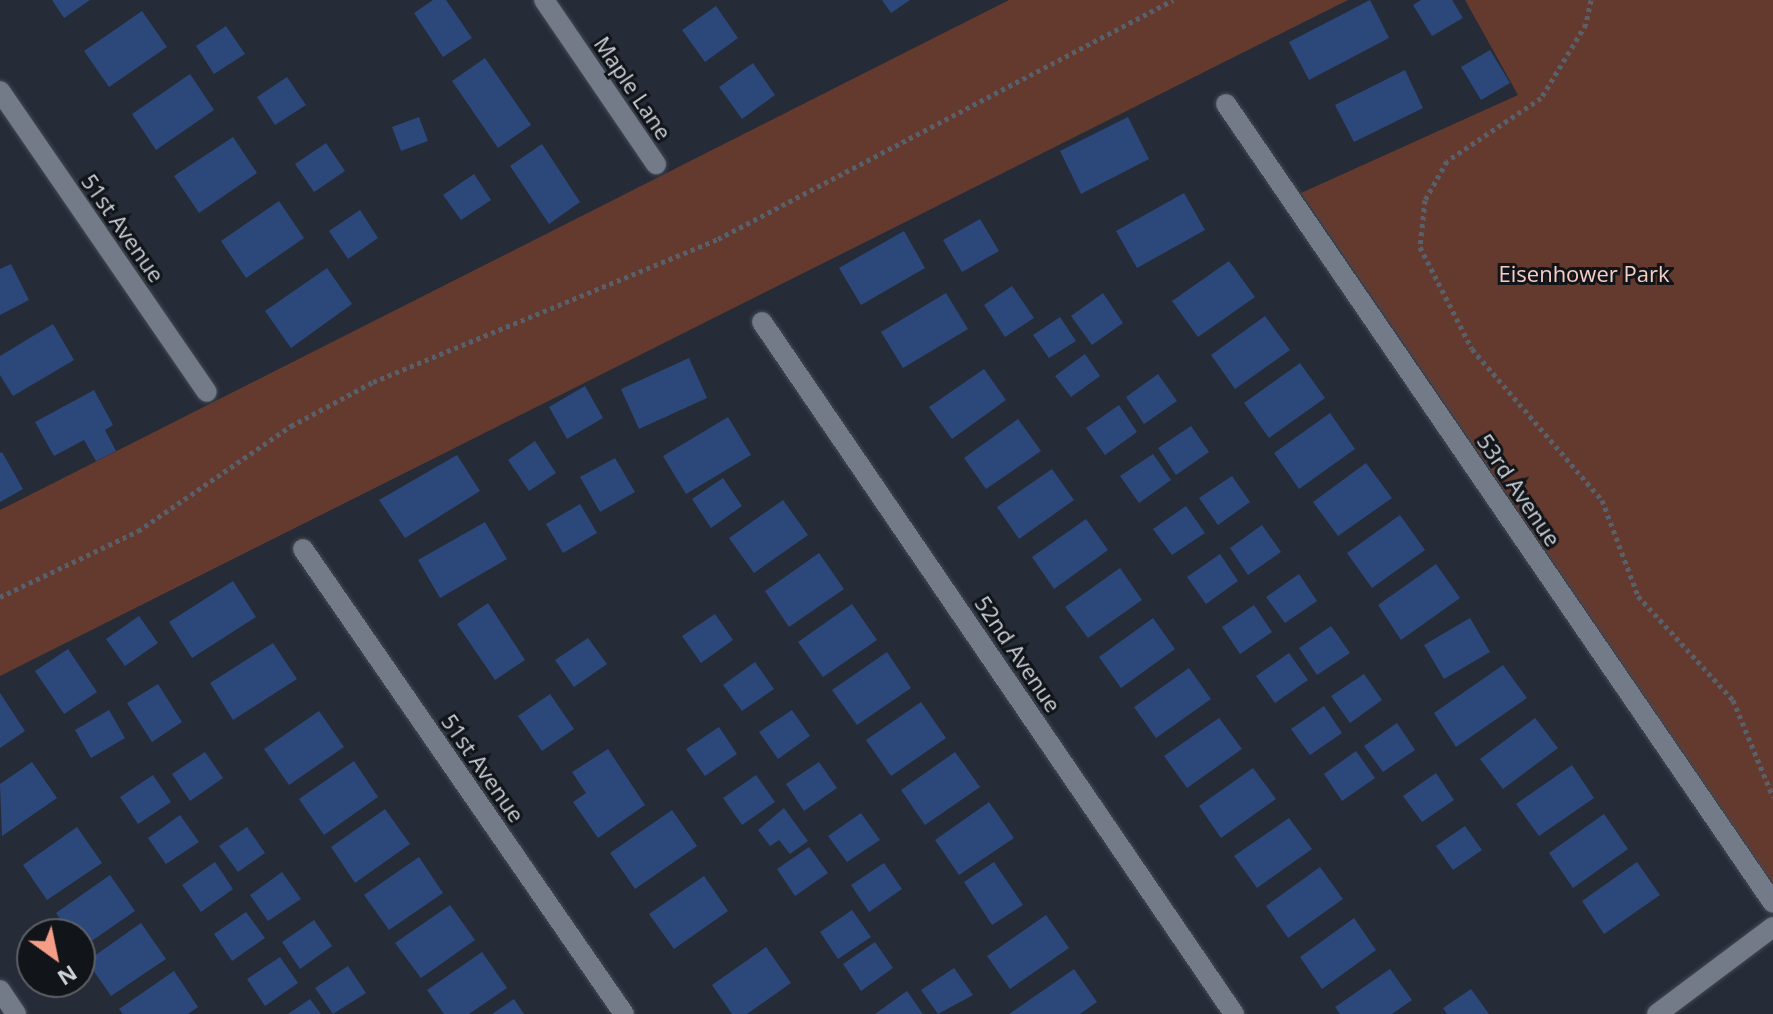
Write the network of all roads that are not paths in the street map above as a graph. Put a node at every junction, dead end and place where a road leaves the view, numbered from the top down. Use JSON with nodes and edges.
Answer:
{"nodes":[{"id":1,"x":544,"y":0,"type":"edge"},
{"id":2,"x":0,"y":91,"type":"edge"},
{"id":3,"x":1226,"y":104,"type":"dead end"},
{"id":4,"x":656,"y":164,"type":"dead end"},
{"id":5,"x":762,"y":322,"type":"dead end"},
{"id":6,"x":207,"y":392,"type":"dead end"},
{"id":7,"x":303,"y":549,"type":"dead end"},
{"id":8,"x":1773,"y":903,"type":"edge"},
{"id":9,"x":1773,"y":927,"type":"edge"},
{"id":10,"x":0,"y":990,"type":"edge"},
{"id":11,"x":16,"y":1014,"type":"edge"},
{"id":12,"x":624,"y":1014,"type":"edge"},
{"id":13,"x":1234,"y":1014,"type":"edge"},
{"id":14,"x":1657,"y":1014,"type":"edge"}],
"edges":[{"from":1,"to":4,"type":"street","name":"Maple Lane"},
{"from":2,"to":6,"type":"street","name":"51st Avenue"},
{"from":3,"to":8,"type":"street","name":"53rd Avenue"},
{"from":5,"to":13,"type":"street","name":"52nd Avenue"},
{"from":7,"to":12,"type":"street","name":"51st Avenue"},
{"from":9,"to":14,"type":"street"},
{"from":10,"to":11,"type":"street"}]}
